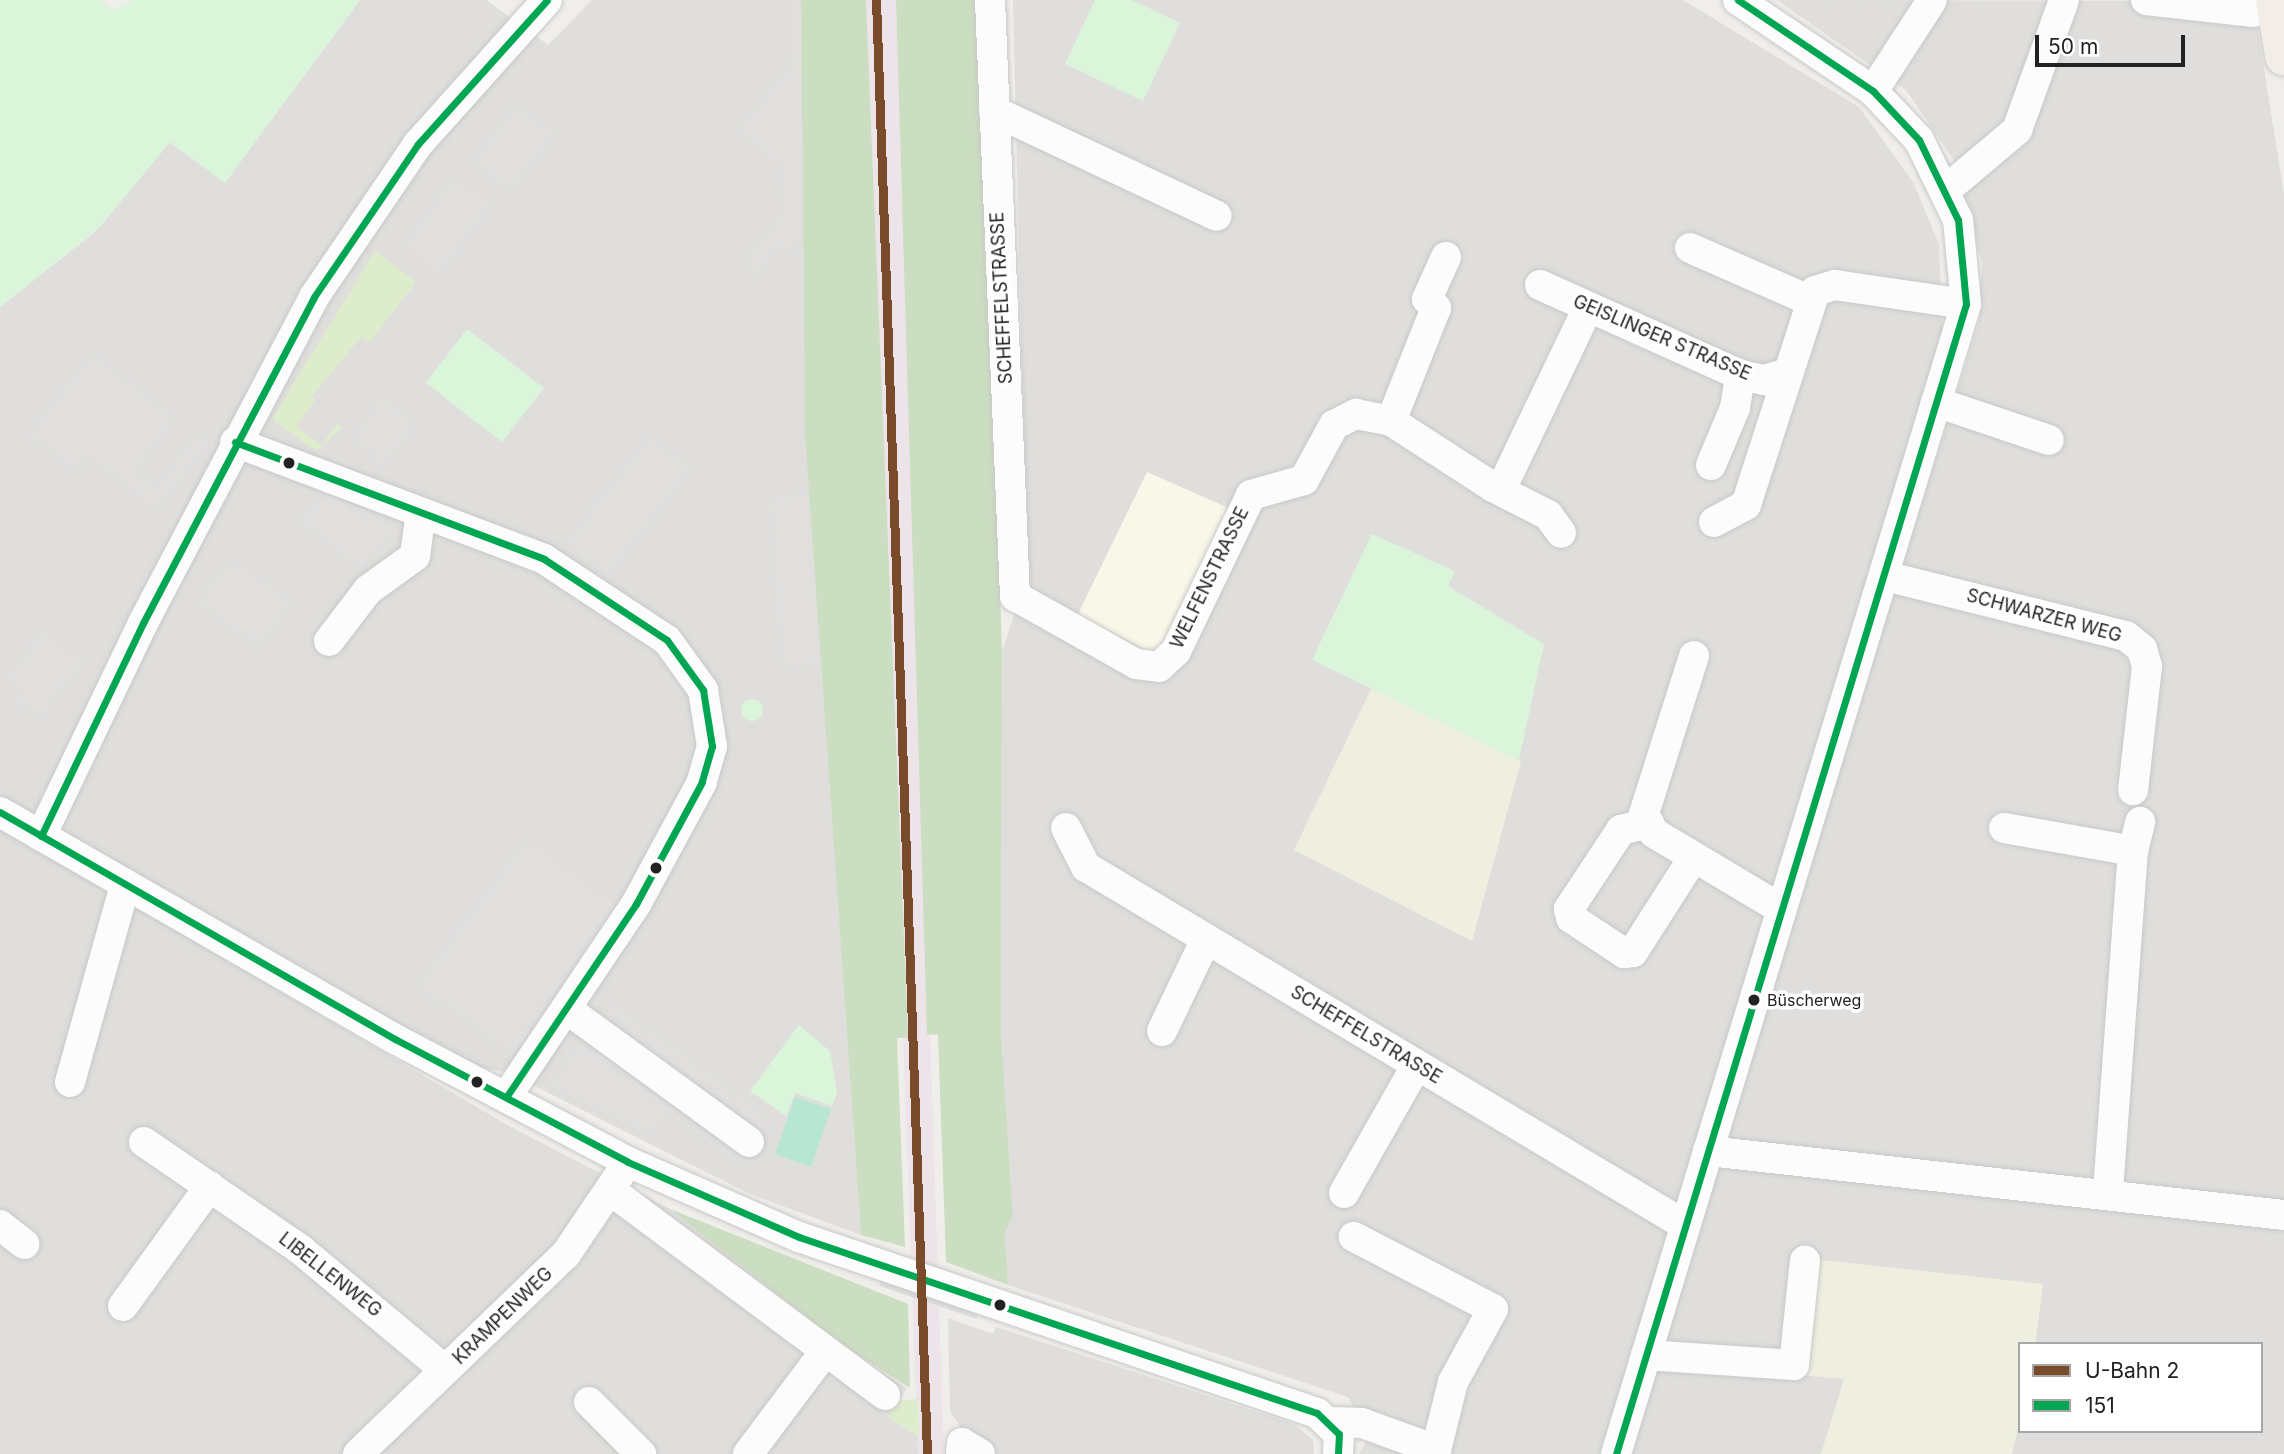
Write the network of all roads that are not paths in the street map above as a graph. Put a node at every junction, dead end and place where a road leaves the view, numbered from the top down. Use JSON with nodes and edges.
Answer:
{"nodes":[{"id":1,"x":990,"y":0,"type":"edge"},
{"id":2,"x":1932,"y":0,"type":"edge"},
{"id":3,"x":2064,"y":0,"type":"edge"},
{"id":4,"x":2146,"y":0,"type":"edge"},
{"id":5,"x":539,"y":2,"type":"edge"},
{"id":6,"x":1753,"y":4,"type":"edge"},
{"id":7,"x":2264,"y":6,"type":"edge"},
{"id":8,"x":2284,"y":56,"type":"edge"},
{"id":9,"x":1873,"y":91,"type":"junction"},
{"id":10,"x":994,"y":111,"type":"junction"},
{"id":11,"x":1947,"y":189,"type":"junction"},
{"id":12,"x":1217,"y":216,"type":"dead end"},
{"id":13,"x":1690,"y":248,"type":"dead end"},
{"id":14,"x":1446,"y":257,"type":"dead end"},
{"id":15,"x":1540,"y":285,"type":"dead end"},
{"id":16,"x":1811,"y":301,"type":"junction"},
{"id":17,"x":1966,"y":304,"type":"junction"},
{"id":18,"x":1588,"y":308,"type":"junction"},
{"id":19,"x":1785,"y":374,"type":"junction"},
{"id":20,"x":1740,"y":375,"type":"junction"},
{"id":21,"x":1936,"y":402,"type":"junction"},
{"id":22,"x":1391,"y":421,"type":"junction"},
{"id":23,"x":2049,"y":440,"type":"dead end"},
{"id":24,"x":235,"y":442,"type":"junction"},
{"id":25,"x":1711,"y":465,"type":"dead end"},
{"id":26,"x":1493,"y":487,"type":"junction"},
{"id":27,"x":421,"y":512,"type":"junction"},
{"id":28,"x":1714,"y":522,"type":"dead end"},
{"id":29,"x":1561,"y":533,"type":"dead end"},
{"id":30,"x":1885,"y":576,"type":"junction"},
{"id":31,"x":329,"y":641,"type":"dead end"},
{"id":32,"x":1694,"y":656,"type":"dead end"},
{"id":33,"x":1159,"y":667,"type":"joint"},
{"id":34,"x":2133,"y":790,"type":"dead end"},
{"id":35,"x":0,"y":812,"type":"edge"},
{"id":36,"x":2140,"y":822,"type":"dead end"},
{"id":37,"x":1649,"y":823,"type":"junction"},
{"id":38,"x":1066,"y":828,"type":"dead end"},
{"id":39,"x":2004,"y":828,"type":"dead end"},
{"id":40,"x":41,"y":836,"type":"junction"},
{"id":41,"x":2133,"y":851,"type":"junction"},
{"id":42,"x":1693,"y":858,"type":"junction"},
{"id":43,"x":125,"y":885,"type":"junction"},
{"id":44,"x":1780,"y":908,"type":"junction"},
{"id":45,"x":1206,"y":939,"type":"junction"},
{"id":46,"x":568,"y":1010,"type":"junction"},
{"id":47,"x":1162,"y":1031,"type":"dead end"},
{"id":48,"x":1416,"y":1066,"type":"junction"},
{"id":49,"x":70,"y":1082,"type":"dead end"},
{"id":50,"x":508,"y":1096,"type":"junction"},
{"id":51,"x":144,"y":1142,"type":"dead end"},
{"id":52,"x":749,"y":1142,"type":"dead end"},
{"id":53,"x":1708,"y":1151,"type":"junction"},
{"id":54,"x":628,"y":1161,"type":"junction"},
{"id":55,"x":210,"y":1186,"type":"junction"},
{"id":56,"x":610,"y":1190,"type":"junction"},
{"id":57,"x":2108,"y":1191,"type":"junction"},
{"id":58,"x":1344,"y":1193,"type":"dead end"},
{"id":59,"x":2284,"y":1215,"type":"edge"},
{"id":60,"x":0,"y":1225,"type":"edge"},
{"id":61,"x":1685,"y":1225,"type":"junction"},
{"id":62,"x":1354,"y":1237,"type":"dead end"},
{"id":63,"x":24,"y":1244,"type":"dead end"},
{"id":64,"x":1805,"y":1261,"type":"dead end"},
{"id":65,"x":123,"y":1306,"type":"dead end"},
{"id":66,"x":823,"y":1354,"type":"junction"},
{"id":67,"x":1646,"y":1355,"type":"junction"},
{"id":68,"x":445,"y":1370,"type":"junction"},
{"id":69,"x":885,"y":1395,"type":"dead end"},
{"id":70,"x":589,"y":1402,"type":"dead end"},
{"id":71,"x":1331,"y":1422,"type":"junction"},
{"id":72,"x":1436,"y":1452,"type":"edge"},
{"id":73,"x":1618,"y":1453,"type":"edge"},
{"id":74,"x":358,"y":1454,"type":"edge"},
{"id":75,"x":641,"y":1454,"type":"edge"},
{"id":76,"x":748,"y":1454,"type":"edge"},
{"id":77,"x":1338,"y":1454,"type":"edge"}],
"edges":[{"from":1,"to":10,"type":"street","name":"SCHEFFELSTRASSE"},
{"from":2,"to":9,"type":"street"},
{"from":3,"to":11,"type":"street"},
{"from":4,"to":7,"type":"street"},
{"from":5,"to":24,"type":"street"},
{"from":6,"to":9,"type":"street"},
{"from":7,"to":8,"type":"main road"},
{"from":9,"to":11,"type":"street"},
{"from":10,"to":12,"type":"street"},
{"from":10,"to":33,"type":"street","name":"SCHEFFELSTRASSE"},
{"from":11,"to":17,"type":"street"},
{"from":13,"to":16,"type":"street"},
{"from":14,"to":22,"type":"street"},
{"from":15,"to":18,"type":"street","name":"GEISLINGER STRASSE"},
{"from":16,"to":17,"type":"street"},
{"from":16,"to":19,"type":"street"},
{"from":17,"to":21,"type":"street"},
{"from":18,"to":20,"type":"street","name":"GEISLINGER STRASSE"},
{"from":18,"to":26,"type":"street"},
{"from":19,"to":20,"type":"street","name":"GEISLINGER STRASSE"},
{"from":19,"to":28,"type":"street"},
{"from":20,"to":25,"type":"street"},
{"from":21,"to":23,"type":"street"},
{"from":21,"to":30,"type":"street"},
{"from":22,"to":26,"type":"street","name":"WELFENSTRASSE"},
{"from":22,"to":33,"type":"street","name":"WELFENSTRASSE"},
{"from":24,"to":27,"type":"street"},
{"from":24,"to":40,"type":"street"},
{"from":26,"to":29,"type":"street","name":"WELFENSTRASSE"},
{"from":27,"to":31,"type":"street"},
{"from":27,"to":46,"type":"street"},
{"from":30,"to":34,"type":"street","name":"SCHWARZER WEG"},
{"from":30,"to":44,"type":"street"},
{"from":32,"to":37,"type":"street"},
{"from":35,"to":40,"type":"street"},
{"from":36,"to":41,"type":"street"},
{"from":37,"to":42,"type":"street"},
{"from":37,"to":42,"type":"street"},
{"from":38,"to":45,"type":"street","name":"SCHEFFELSTRASSE"},
{"from":39,"to":41,"type":"street"},
{"from":40,"to":43,"type":"street"},
{"from":41,"to":57,"type":"street"},
{"from":42,"to":44,"type":"street"},
{"from":43,"to":49,"type":"street"},
{"from":43,"to":50,"type":"street"},
{"from":44,"to":53,"type":"street"},
{"from":45,"to":47,"type":"street"},
{"from":45,"to":48,"type":"street","name":"SCHEFFELSTRASSE"},
{"from":46,"to":50,"type":"street"},
{"from":46,"to":52,"type":"street"},
{"from":48,"to":58,"type":"street"},
{"from":48,"to":61,"type":"street","name":"SCHEFFELSTRASSE"},
{"from":50,"to":54,"type":"street"},
{"from":51,"to":55,"type":"street","name":"LIBELLENWEG"},
{"from":53,"to":57,"type":"street"},
{"from":53,"to":61,"type":"street"},
{"from":54,"to":56,"type":"street","name":"KRAMPENWEG"},
{"from":54,"to":71,"type":"street"},
{"from":55,"to":65,"type":"street"},
{"from":55,"to":68,"type":"street","name":"LIBELLENWEG"},
{"from":56,"to":66,"type":"street"},
{"from":56,"to":68,"type":"street","name":"KRAMPENWEG"},
{"from":57,"to":59,"type":"street"},
{"from":60,"to":63,"type":"street"},
{"from":61,"to":67,"type":"street"},
{"from":62,"to":72,"type":"street"},
{"from":64,"to":67,"type":"street"},
{"from":66,"to":69,"type":"street"},
{"from":66,"to":76,"type":"street"},
{"from":67,"to":73,"type":"street"},
{"from":68,"to":74,"type":"street","name":"KRAMPENWEG"},
{"from":70,"to":75,"type":"street"},
{"from":71,"to":72,"type":"street"},
{"from":71,"to":77,"type":"street"}]}
